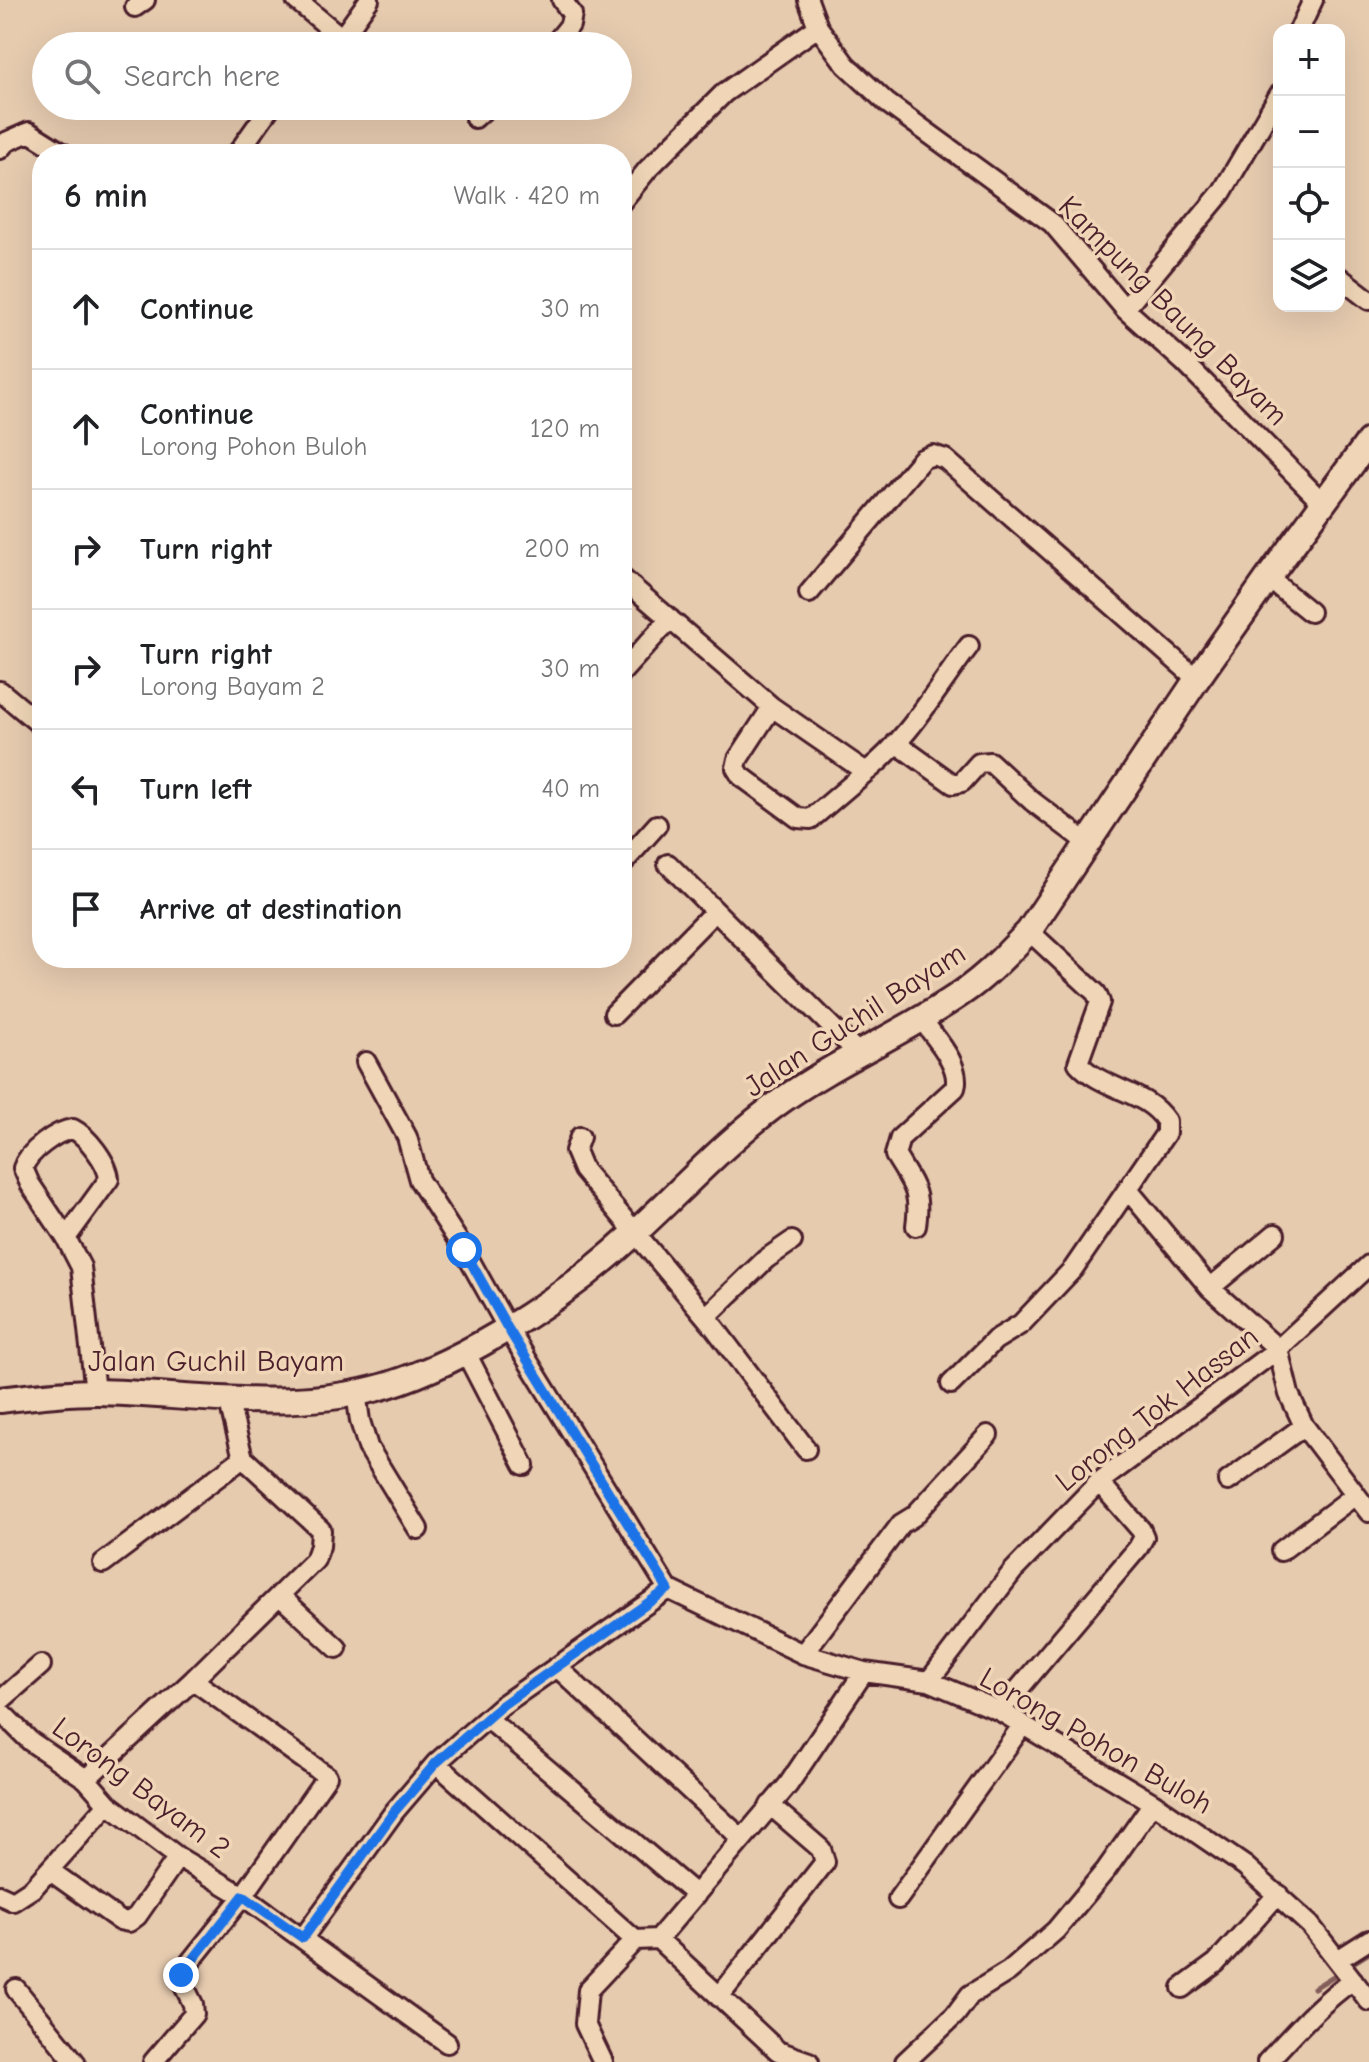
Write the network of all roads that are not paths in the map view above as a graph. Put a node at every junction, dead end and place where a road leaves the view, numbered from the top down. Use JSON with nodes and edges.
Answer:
{"nodes":[{"id":1,"x":296,"y":0,"type":"edge"},
{"id":2,"x":369,"y":0,"type":"edge"},
{"id":3,"x":562,"y":0,"type":"edge"},
{"id":4,"x":808,"y":0,"type":"edge"},
{"id":5,"x":1313,"y":0,"type":"edge"},
{"id":6,"x":1302,"y":24,"type":"edge"},
{"id":7,"x":818,"y":27,"type":"junction"},
{"id":8,"x":329,"y":32,"type":"edge"},
{"id":9,"x":346,"y":32,"type":"edge"},
{"id":10,"x":564,"y":32,"type":"edge"},
{"id":11,"x":1278,"y":96,"type":"edge"},
{"id":12,"x":261,"y":120,"type":"edge"},
{"id":13,"x":48,"y":144,"type":"edge"},
{"id":14,"x":244,"y":144,"type":"edge"},
{"id":15,"x":0,"y":149,"type":"edge"},
{"id":16,"x":632,"y":189,"type":"edge"},
{"id":17,"x":1345,"y":282,"type":"edge"},
{"id":18,"x":1369,"y":300,"type":"edge"},
{"id":19,"x":1125,"y":309,"type":"junction"},
{"id":20,"x":1369,"y":441,"type":"edge"},
{"id":21,"x":1323,"y":503,"type":"junction"},
{"id":22,"x":1268,"y":578,"type":"junction"},
{"id":23,"x":632,"y":587,"type":"edge"},
{"id":24,"x":809,"y":593,"type":"dead end"},
{"id":25,"x":1310,"y":612,"type":"dead end"},
{"id":26,"x":670,"y":619,"type":"junction"},
{"id":27,"x":969,"y":646,"type":"dead end"},
{"id":28,"x":632,"y":661,"type":"edge"},
{"id":29,"x":1197,"y":679,"type":"junction"},
{"id":30,"x":0,"y":691,"type":"edge"},
{"id":31,"x":772,"y":707,"type":"junction"},
{"id":32,"x":32,"y":718,"type":"edge"},
{"id":33,"x":896,"y":743,"type":"junction"},
{"id":34,"x":866,"y":772,"type":"junction"},
{"id":35,"x":657,"y":825,"type":"dead end"},
{"id":36,"x":1089,"y":844,"type":"junction"},
{"id":37,"x":632,"y":853,"type":"edge"},
{"id":38,"x":668,"y":864,"type":"dead end"},
{"id":39,"x":715,"y":911,"type":"junction"},
{"id":40,"x":1029,"y":931,"type":"junction"},
{"id":41,"x":614,"y":1014,"type":"dead end"},
{"id":42,"x":921,"y":1018,"type":"junction"},
{"id":43,"x":859,"y":1054,"type":"junction"},
{"id":44,"x":366,"y":1062,"type":"dead end"},
{"id":45,"x":580,"y":1137,"type":"dead end"},
{"id":46,"x":1129,"y":1191,"type":"junction"},
{"id":47,"x":916,"y":1226,"type":"dead end"},
{"id":48,"x":634,"y":1233,"type":"junction"},
{"id":49,"x":1275,"y":1234,"type":"dead end"},
{"id":50,"x":66,"y":1238,"type":"junction"},
{"id":51,"x":792,"y":1241,"type":"dead end"},
{"id":52,"x":1369,"y":1265,"type":"edge"},
{"id":53,"x":1210,"y":1288,"type":"junction"},
{"id":54,"x":706,"y":1317,"type":"junction"},
{"id":55,"x":507,"y":1327,"type":"junction"},
{"id":56,"x":1278,"y":1349,"type":"junction"},
{"id":57,"x":465,"y":1351,"type":"junction"},
{"id":58,"x":951,"y":1384,"type":"dead end"},
{"id":59,"x":95,"y":1392,"type":"junction"},
{"id":60,"x":356,"y":1392,"type":"junction"},
{"id":61,"x":228,"y":1399,"type":"junction"},
{"id":62,"x":0,"y":1400,"type":"edge"},
{"id":63,"x":1304,"y":1426,"type":"junction"},
{"id":64,"x":988,"y":1435,"type":"dead end"},
{"id":65,"x":806,"y":1449,"type":"dead end"},
{"id":66,"x":243,"y":1458,"type":"junction"},
{"id":67,"x":524,"y":1465,"type":"dead end"},
{"id":68,"x":1228,"y":1481,"type":"dead end"},
{"id":69,"x":1099,"y":1482,"type":"junction"},
{"id":70,"x":1354,"y":1496,"type":"junction"},
{"id":71,"x":1369,"y":1512,"type":"edge"},
{"id":72,"x":418,"y":1529,"type":"dead end"},
{"id":73,"x":1281,"y":1551,"type":"dead end"},
{"id":74,"x":103,"y":1563,"type":"dead end"},
{"id":75,"x":668,"y":1589,"type":"junction"},
{"id":76,"x":280,"y":1596,"type":"junction"},
{"id":77,"x":337,"y":1648,"type":"dead end"},
{"id":78,"x":803,"y":1654,"type":"junction"},
{"id":79,"x":41,"y":1665,"type":"dead end"},
{"id":80,"x":557,"y":1667,"type":"junction"},
{"id":81,"x":864,"y":1672,"type":"junction"},
{"id":82,"x":193,"y":1680,"type":"junction"},
{"id":83,"x":929,"y":1681,"type":"junction"},
{"id":84,"x":0,"y":1701,"type":"edge"},
{"id":85,"x":0,"y":1711,"type":"edge"},
{"id":86,"x":1000,"y":1711,"type":"junction"},
{"id":87,"x":487,"y":1718,"type":"junction"},
{"id":88,"x":1022,"y":1726,"type":"junction"},
{"id":89,"x":436,"y":1763,"type":"junction"},
{"id":90,"x":86,"y":1779,"type":"junction"},
{"id":91,"x":1153,"y":1803,"type":"junction"},
{"id":92,"x":108,"y":1804,"type":"junction"},
{"id":93,"x":770,"y":1805,"type":"junction"},
{"id":94,"x":741,"y":1838,"type":"junction"},
{"id":95,"x":178,"y":1857,"type":"junction"},
{"id":96,"x":49,"y":1870,"type":"junction"},
{"id":97,"x":1278,"y":1894,"type":"junction"},
{"id":98,"x":0,"y":1895,"type":"edge"},
{"id":99,"x":696,"y":1895,"type":"junction"},
{"id":100,"x":243,"y":1896,"type":"junction"},
{"id":101,"x":898,"y":1899,"type":"dead end"},
{"id":102,"x":303,"y":1938,"type":"junction"},
{"id":103,"x":658,"y":1939,"type":"junction"},
{"id":104,"x":635,"y":1940,"type":"junction"},
{"id":105,"x":1369,"y":1940,"type":"edge"},
{"id":106,"x":1355,"y":1980,"type":"edge"},
{"id":107,"x":1182,"y":1988,"type":"dead end"},
{"id":108,"x":16,"y":1989,"type":"dead end"},
{"id":109,"x":719,"y":1997,"type":"junction"},
{"id":110,"x":447,"y":2043,"type":"dead end"},
{"id":111,"x":75,"y":2062,"type":"edge"},
{"id":112,"x":153,"y":2062,"type":"edge"},
{"id":113,"x":603,"y":2062,"type":"edge"},
{"id":114,"x":809,"y":2062,"type":"edge"},
{"id":115,"x":905,"y":2062,"type":"edge"},
{"id":116,"x":1267,"y":2062,"type":"edge"}],
"edges":[{"from":1,"to":8,"type":"street"},
{"from":2,"to":9,"type":"street"},
{"from":3,"to":10,"type":"street"},
{"from":4,"to":7,"type":"street","name":"Kampung Baung Bayam"},
{"from":5,"to":6,"type":"street"},
{"from":7,"to":16,"type":"street"},
{"from":7,"to":19,"type":"street","name":"Kampung Baung Bayam"},
{"from":11,"to":19,"type":"street"},
{"from":12,"to":14,"type":"street"},
{"from":13,"to":15,"type":"street"},
{"from":17,"to":18,"type":"street"},
{"from":19,"to":21,"type":"street","name":"Kampung Baung Bayam"},
{"from":20,"to":21,"type":"main road","name":"Jalan Guchil Bayam"},
{"from":21,"to":22,"type":"main road","name":"Jalan Guchil Bayam"},
{"from":22,"to":25,"type":"street"},
{"from":22,"to":29,"type":"main road","name":"Jalan Guchil Bayam"},
{"from":23,"to":26,"type":"street"},
{"from":24,"to":29,"type":"street"},
{"from":26,"to":28,"type":"street"},
{"from":26,"to":31,"type":"street"},
{"from":27,"to":33,"type":"street"},
{"from":29,"to":36,"type":"main road","name":"Jalan Guchil Bayam"},
{"from":30,"to":32,"type":"street"},
{"from":31,"to":34,"type":"street"},
{"from":31,"to":34,"type":"street"},
{"from":33,"to":34,"type":"street"},
{"from":33,"to":36,"type":"street"},
{"from":35,"to":37,"type":"street"},
{"from":36,"to":40,"type":"main road","name":"Jalan Guchil Bayam"},
{"from":38,"to":39,"type":"street"},
{"from":39,"to":41,"type":"street"},
{"from":39,"to":43,"type":"street"},
{"from":40,"to":42,"type":"main road","name":"Jalan Guchil Bayam"},
{"from":40,"to":46,"type":"street"},
{"from":42,"to":43,"type":"main road","name":"Jalan Guchil Bayam"},
{"from":42,"to":47,"type":"street"},
{"from":43,"to":48,"type":"main road","name":"Jalan Guchil Bayam"},
{"from":44,"to":55,"type":"street"},
{"from":45,"to":48,"type":"street"},
{"from":46,"to":53,"type":"street"},
{"from":46,"to":58,"type":"street"},
{"from":48,"to":54,"type":"street"},
{"from":48,"to":55,"type":"main road","name":"Jalan Guchil Bayam"},
{"from":49,"to":53,"type":"street"},
{"from":50,"to":50,"type":"street"},
{"from":50,"to":59,"type":"street"},
{"from":51,"to":54,"type":"street"},
{"from":52,"to":56,"type":"street","name":"Lorong Tok Hassan"},
{"from":53,"to":56,"type":"street"},
{"from":54,"to":65,"type":"street"},
{"from":55,"to":57,"type":"main road","name":"Jalan Guchil Bayam"},
{"from":55,"to":75,"type":"street"},
{"from":56,"to":63,"type":"street"},
{"from":56,"to":69,"type":"street","name":"Lorong Tok Hassan"},
{"from":57,"to":60,"type":"main road","name":"Jalan Guchil Bayam"},
{"from":57,"to":67,"type":"street"},
{"from":59,"to":61,"type":"main road","name":"Jalan Guchil Bayam"},
{"from":59,"to":62,"type":"main road","name":"Jalan Guchil Bayam"},
{"from":60,"to":61,"type":"main road","name":"Jalan Guchil Bayam"},
{"from":60,"to":72,"type":"street"},
{"from":61,"to":66,"type":"street"},
{"from":63,"to":68,"type":"street"},
{"from":63,"to":70,"type":"street"},
{"from":64,"to":78,"type":"street"},
{"from":66,"to":74,"type":"street"},
{"from":66,"to":76,"type":"street"},
{"from":69,"to":83,"type":"street","name":"Lorong Tok Hassan"},
{"from":69,"to":86,"type":"street"},
{"from":70,"to":71,"type":"street"},
{"from":70,"to":73,"type":"street"},
{"from":75,"to":78,"type":"street","name":"Lorong Pohon Buloh"},
{"from":75,"to":80,"type":"street"},
{"from":76,"to":77,"type":"street"},
{"from":76,"to":82,"type":"street"},
{"from":78,"to":81,"type":"street","name":"Lorong Pohon Buloh"},
{"from":79,"to":84,"type":"street"},
{"from":80,"to":87,"type":"street"},
{"from":80,"to":94,"type":"street"},
{"from":81,"to":83,"type":"street","name":"Lorong Pohon Buloh"},
{"from":81,"to":93,"type":"street"},
{"from":82,"to":90,"type":"street"},
{"from":82,"to":100,"type":"street"},
{"from":83,"to":86,"type":"street","name":"Lorong Pohon Buloh"},
{"from":85,"to":90,"type":"street","name":"Lorong Bayam 2"},
{"from":86,"to":88,"type":"street","name":"Lorong Pohon Buloh"},
{"from":87,"to":89,"type":"street"},
{"from":87,"to":99,"type":"street"},
{"from":88,"to":91,"type":"street","name":"Lorong Pohon Buloh"},
{"from":88,"to":101,"type":"street"},
{"from":89,"to":102,"type":"street"},
{"from":89,"to":104,"type":"street"},
{"from":90,"to":92,"type":"street","name":"Lorong Bayam 2"},
{"from":91,"to":97,"type":"street","name":"Lorong Pohon Buloh"},
{"from":91,"to":115,"type":"street"},
{"from":92,"to":95,"type":"street","name":"Lorong Bayam 2"},
{"from":92,"to":96,"type":"street"},
{"from":93,"to":94,"type":"street"},
{"from":93,"to":109,"type":"street"},
{"from":94,"to":99,"type":"street"},
{"from":95,"to":96,"type":"street"},
{"from":95,"to":100,"type":"street","name":"Lorong Bayam 2"},
{"from":96,"to":98,"type":"street"},
{"from":97,"to":106,"type":"street","name":"Lorong Pohon Buloh"},
{"from":97,"to":107,"type":"street"},
{"from":99,"to":103,"type":"street"},
{"from":100,"to":102,"type":"street","name":"Lorong Bayam 2"},
{"from":100,"to":112,"type":"street"},
{"from":102,"to":110,"type":"street","name":"Lorong Bayam 2"},
{"from":103,"to":104,"type":"street"},
{"from":103,"to":109,"type":"street"},
{"from":104,"to":113,"type":"street"},
{"from":105,"to":106,"type":"street"},
{"from":106,"to":116,"type":"street"},
{"from":108,"to":111,"type":"street"},
{"from":109,"to":114,"type":"street"}]}
